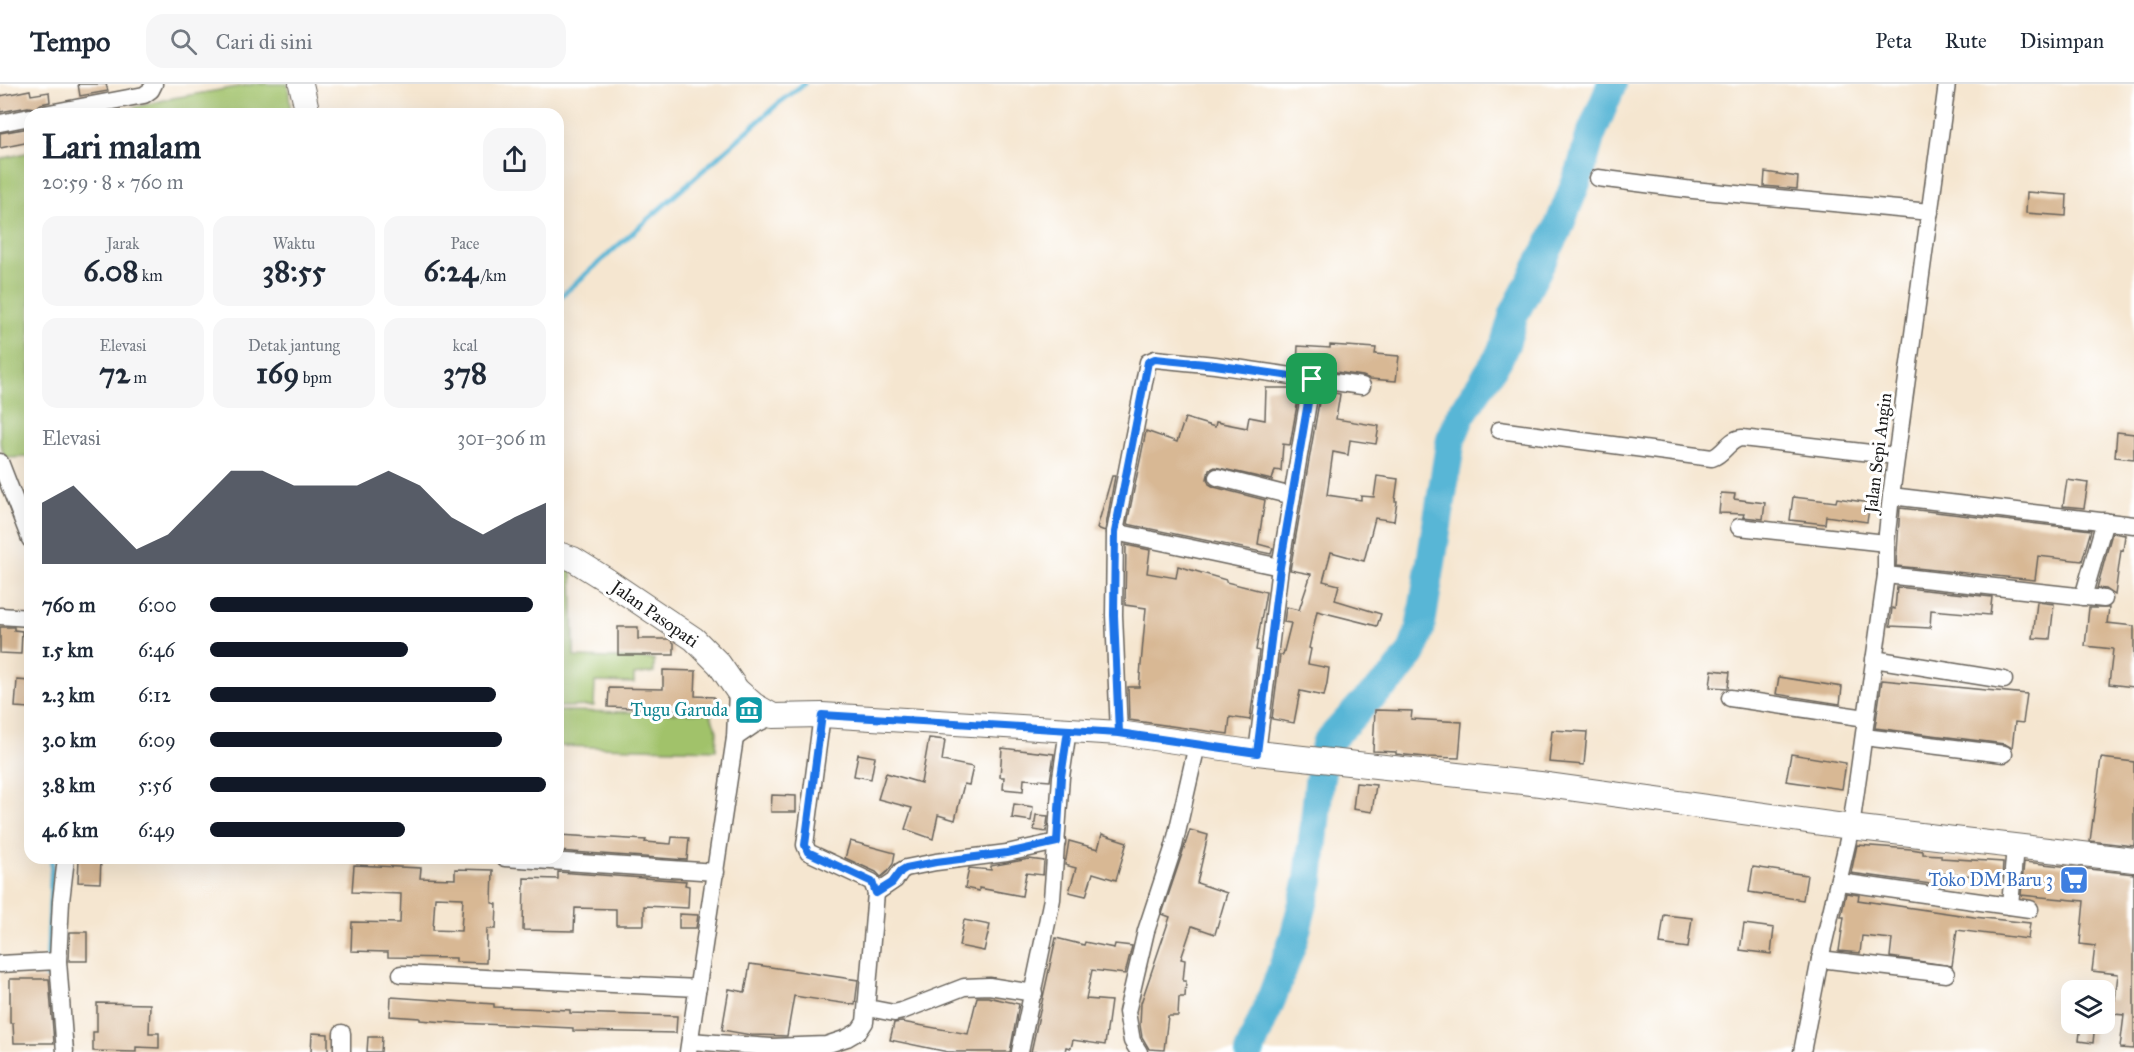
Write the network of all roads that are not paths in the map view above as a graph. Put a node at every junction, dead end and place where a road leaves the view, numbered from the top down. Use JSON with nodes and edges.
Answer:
{"nodes":[{"id":1,"x":154,"y":84,"type":"edge"},
{"id":2,"x":301,"y":84,"type":"edge"},
{"id":3,"x":1947,"y":84,"type":"edge"},
{"id":4,"x":74,"y":108,"type":"edge"},
{"id":5,"x":307,"y":108,"type":"edge"},
{"id":6,"x":24,"y":118,"type":"edge"},
{"id":7,"x":0,"y":123,"type":"edge"},
{"id":8,"x":1598,"y":178,"type":"dead end"},
{"id":9,"x":1930,"y":212,"type":"junction"},
{"id":10,"x":1312,"y":379,"type":"junction"},
{"id":11,"x":1362,"y":386,"type":"dead end"},
{"id":12,"x":1499,"y":430,"type":"dead end"},
{"id":13,"x":1896,"y":456,"type":"junction"},
{"id":14,"x":0,"y":462,"type":"edge"},
{"id":15,"x":1217,"y":477,"type":"dead end"},
{"id":16,"x":1292,"y":496,"type":"junction"},
{"id":17,"x":1891,"y":496,"type":"junction"},
{"id":18,"x":2105,"y":521,"type":"junction"},
{"id":19,"x":24,"y":524,"type":"edge"},
{"id":20,"x":2134,"y":525,"type":"edge"},
{"id":21,"x":1739,"y":527,"type":"dead end"},
{"id":22,"x":1115,"y":532,"type":"junction"},
{"id":23,"x":1886,"y":543,"type":"junction"},
{"id":24,"x":564,"y":556,"type":"edge"},
{"id":25,"x":1280,"y":567,"type":"junction"},
{"id":26,"x":1886,"y":575,"type":"junction"},
{"id":27,"x":2083,"y":597,"type":"junction"},
{"id":28,"x":2104,"y":599,"type":"dead end"},
{"id":29,"x":0,"y":616,"type":"edge"},
{"id":30,"x":24,"y":618,"type":"edge"},
{"id":31,"x":1874,"y":659,"type":"junction"},
{"id":32,"x":2004,"y":680,"type":"dead end"},
{"id":33,"x":738,"y":690,"type":"junction"},
{"id":34,"x":1730,"y":698,"type":"dead end"},
{"id":35,"x":822,"y":715,"type":"junction"},
{"id":36,"x":773,"y":716,"type":"junction"},
{"id":37,"x":1866,"y":718,"type":"junction"},
{"id":38,"x":1068,"y":730,"type":"junction"},
{"id":39,"x":1119,"y":733,"type":"junction"},
{"id":40,"x":1864,"y":737,"type":"junction"},
{"id":41,"x":735,"y":738,"type":"junction"},
{"id":42,"x":1197,"y":745,"type":"junction"},
{"id":43,"x":1257,"y":753,"type":"junction"},
{"id":44,"x":2004,"y":754,"type":"dead end"},
{"id":45,"x":1851,"y":827,"type":"junction"},
{"id":46,"x":1057,"y":842,"type":"junction"},
{"id":47,"x":2015,"y":846,"type":"junction"},
{"id":48,"x":2134,"y":860,"type":"edge"},
{"id":49,"x":564,"y":862,"type":"edge"},
{"id":50,"x":65,"y":864,"type":"edge"},
{"id":51,"x":716,"y":872,"type":"junction"},
{"id":52,"x":1840,"y":882,"type":"junction"},
{"id":53,"x":876,"y":893,"type":"junction"},
{"id":54,"x":2010,"y":906,"type":"junction"},
{"id":55,"x":2030,"y":909,"type":"dead end"},
{"id":56,"x":1820,"y":958,"type":"junction"},
{"id":57,"x":52,"y":961,"type":"junction"},
{"id":58,"x":0,"y":964,"type":"edge"},
{"id":59,"x":401,"y":974,"type":"dead end"},
{"id":60,"x":1946,"y":974,"type":"dead end"},
{"id":61,"x":698,"y":988,"type":"junction"},
{"id":62,"x":1034,"y":993,"type":"junction"},
{"id":63,"x":868,"y":1008,"type":"junction"},
{"id":64,"x":342,"y":1033,"type":"dead end"},
{"id":65,"x":689,"y":1047,"type":"edge"},
{"id":66,"x":65,"y":1052,"type":"edge"},
{"id":67,"x":342,"y":1052,"type":"edge"},
{"id":68,"x":1020,"y":1052,"type":"edge"},
{"id":69,"x":1140,"y":1052,"type":"edge"},
{"id":70,"x":1802,"y":1052,"type":"edge"}],
"edges":[{"from":1,"to":4,"type":"street"},
{"from":2,"to":5,"type":"street"},
{"from":3,"to":9,"type":"street","name":"Jalan Sepi Angin"},
{"from":6,"to":7,"type":"street"},
{"from":8,"to":9,"type":"street"},
{"from":9,"to":13,"type":"street","name":"Jalan Sepi Angin"},
{"from":10,"to":11,"type":"street"},
{"from":10,"to":16,"type":"street"},
{"from":10,"to":22,"type":"street"},
{"from":12,"to":13,"type":"street"},
{"from":13,"to":17,"type":"street","name":"Jalan Sepi Angin"},
{"from":14,"to":19,"type":"street"},
{"from":15,"to":16,"type":"street"},
{"from":16,"to":25,"type":"street"},
{"from":17,"to":18,"type":"street"},
{"from":17,"to":23,"type":"street","name":"Jalan Sepi Angin"},
{"from":18,"to":20,"type":"street"},
{"from":18,"to":27,"type":"street"},
{"from":21,"to":23,"type":"street"},
{"from":22,"to":25,"type":"street"},
{"from":22,"to":39,"type":"street"},
{"from":23,"to":26,"type":"street","name":"Jalan Sepi Angin"},
{"from":24,"to":33,"type":"street","name":"Jalan Pasopati"},
{"from":25,"to":43,"type":"street"},
{"from":26,"to":27,"type":"street"},
{"from":26,"to":31,"type":"street","name":"Jalan Sepi Angin"},
{"from":27,"to":28,"type":"street"},
{"from":29,"to":30,"type":"street"},
{"from":31,"to":32,"type":"street"},
{"from":31,"to":37,"type":"street","name":"Jalan Sepi Angin"},
{"from":33,"to":36,"type":"street","name":"Jalan Pasopati"},
{"from":33,"to":41,"type":"street"},
{"from":34,"to":37,"type":"street"},
{"from":35,"to":36,"type":"street"},
{"from":35,"to":38,"type":"street"},
{"from":35,"to":53,"type":"street"},
{"from":36,"to":41,"type":"street"},
{"from":37,"to":40,"type":"street","name":"Jalan Sepi Angin"},
{"from":38,"to":39,"type":"street"},
{"from":38,"to":46,"type":"street"},
{"from":39,"to":42,"type":"street"},
{"from":40,"to":44,"type":"street"},
{"from":40,"to":45,"type":"street","name":"Jalan Sepi Angin"},
{"from":41,"to":51,"type":"street"},
{"from":42,"to":43,"type":"street"},
{"from":42,"to":69,"type":"street"},
{"from":43,"to":45,"type":"street"},
{"from":45,"to":47,"type":"street"},
{"from":45,"to":52,"type":"street","name":"Jalan Sepi Angin"},
{"from":46,"to":53,"type":"street"},
{"from":46,"to":62,"type":"street"},
{"from":47,"to":48,"type":"street"},
{"from":47,"to":54,"type":"street"},
{"from":49,"to":51,"type":"street"},
{"from":50,"to":57,"type":"street"},
{"from":51,"to":61,"type":"street"},
{"from":52,"to":54,"type":"street"},
{"from":52,"to":56,"type":"street","name":"Jalan Sepi Angin"},
{"from":53,"to":63,"type":"street"},
{"from":54,"to":55,"type":"street"},
{"from":56,"to":60,"type":"street"},
{"from":56,"to":70,"type":"street","name":"Jalan Sepi Angin"},
{"from":57,"to":58,"type":"street"},
{"from":57,"to":66,"type":"street"},
{"from":59,"to":61,"type":"street"},
{"from":61,"to":65,"type":"street"},
{"from":62,"to":63,"type":"street"},
{"from":62,"to":68,"type":"street"},
{"from":63,"to":65,"type":"street"},
{"from":64,"to":67,"type":"street"}]}
